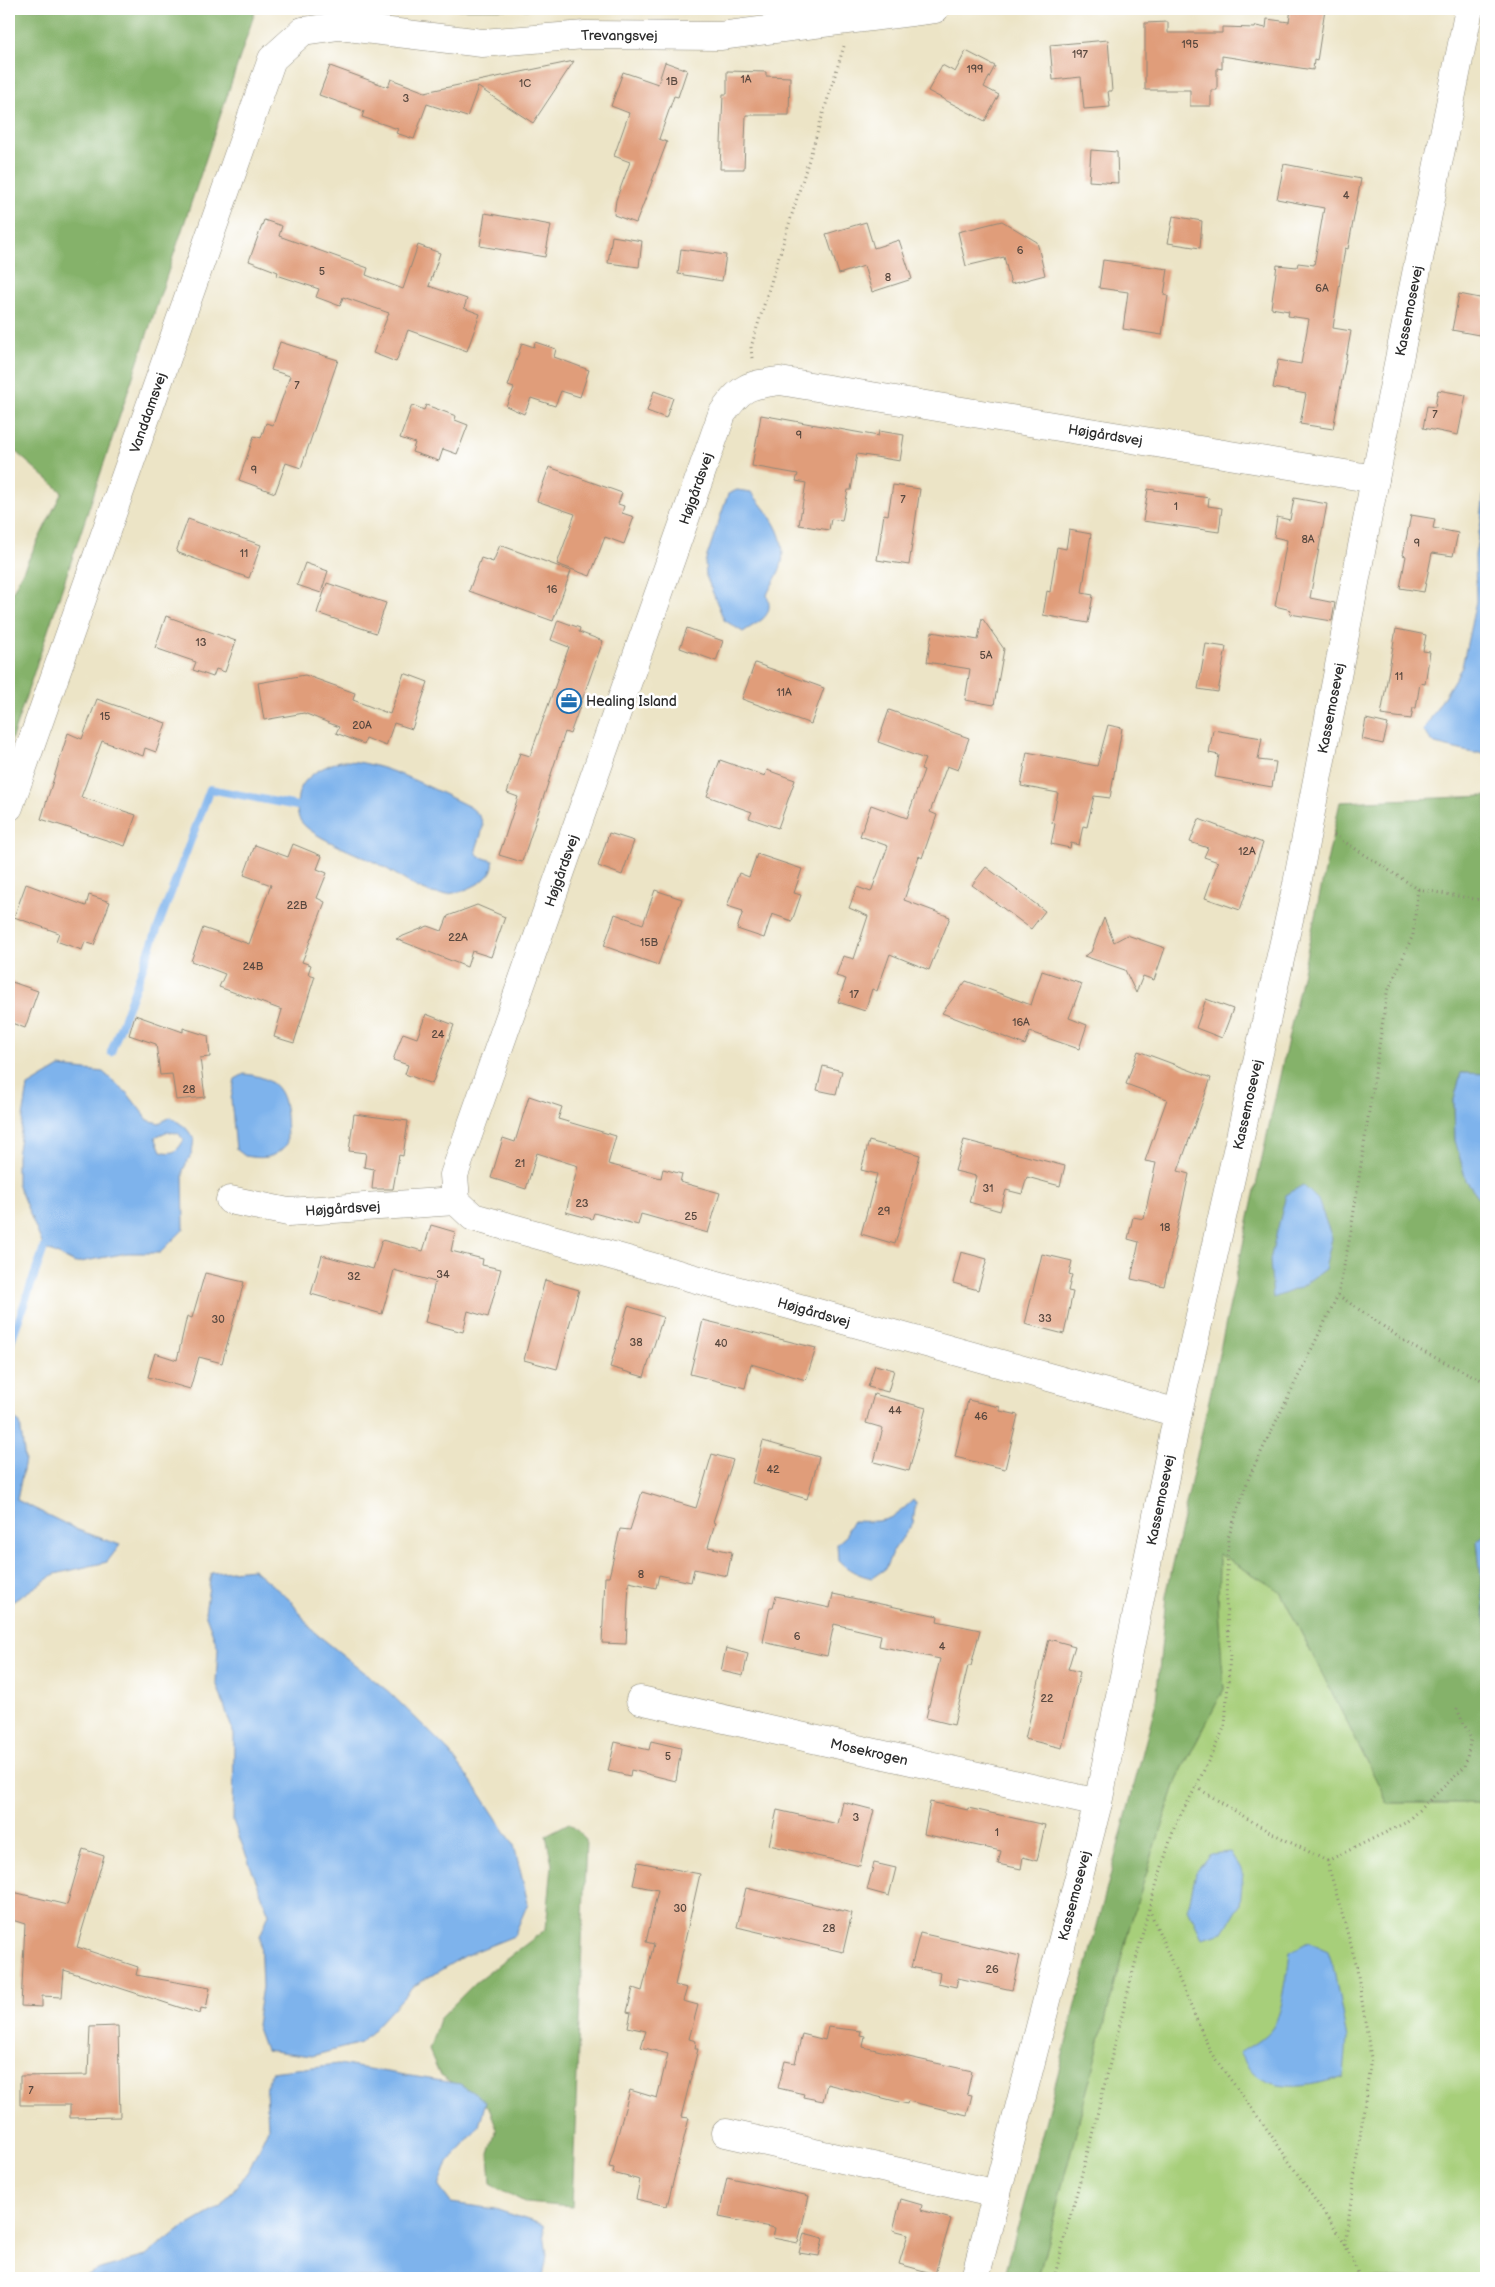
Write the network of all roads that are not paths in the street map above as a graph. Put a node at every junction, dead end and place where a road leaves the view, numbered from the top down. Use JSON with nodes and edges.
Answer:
{"nodes":[{"id":1,"x":935,"y":9,"type":"edge"},
{"id":2,"x":1470,"y":9,"type":"edge"},
{"id":3,"x":303,"y":31,"type":"joint"},
{"id":4,"x":1375,"y":479,"type":"junction"},
{"id":5,"x":9,"y":807,"type":"edge"},
{"id":6,"x":230,"y":1200,"type":"dead end"},
{"id":7,"x":456,"y":1201,"type":"junction"},
{"id":8,"x":1178,"y":1413,"type":"junction"},
{"id":9,"x":640,"y":1700,"type":"dead end"},
{"id":10,"x":1098,"y":1802,"type":"junction"},
{"id":11,"x":726,"y":2133,"type":"dead end"},
{"id":12,"x":997,"y":2194,"type":"junction"},
{"id":13,"x":975,"y":2278,"type":"edge"}],
"edges":[{"from":1,"to":3,"type":"street","name":"Trevangsvej"},
{"from":2,"to":4,"type":"street","name":"Kassemosevej"},
{"from":3,"to":5,"type":"street","name":"Vanddamsvej"},
{"from":4,"to":7,"type":"street","name":"Højgårdsvej"},
{"from":4,"to":8,"type":"street","name":"Kassemosevej"},
{"from":6,"to":7,"type":"street","name":"Højgårdsvej"},
{"from":7,"to":8,"type":"street","name":"Højgårdsvej"},
{"from":8,"to":10,"type":"street","name":"Kassemosevej"},
{"from":9,"to":10,"type":"street","name":"Mosekrogen"},
{"from":10,"to":12,"type":"street","name":"Kassemosevej"},
{"from":11,"to":12,"type":"street"},
{"from":12,"to":13,"type":"street","name":"Kassemosevej"}]}
